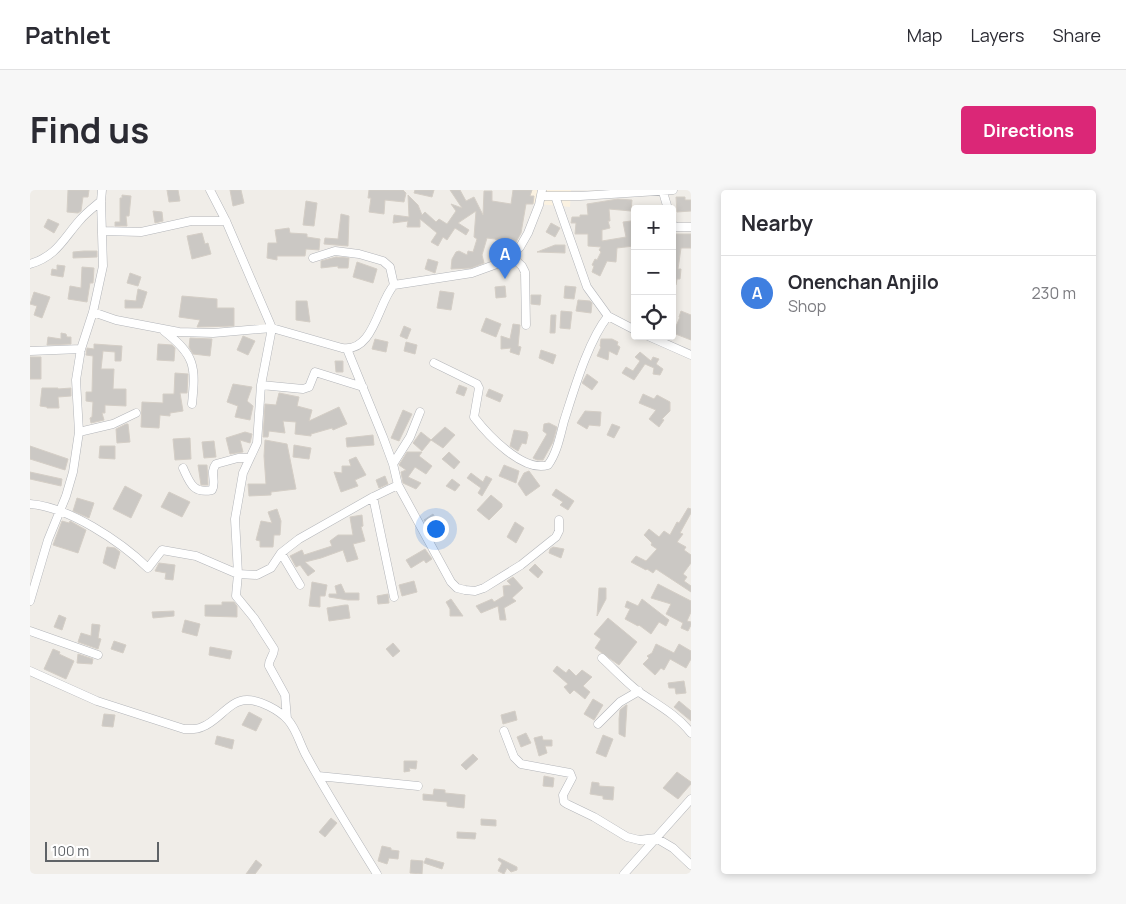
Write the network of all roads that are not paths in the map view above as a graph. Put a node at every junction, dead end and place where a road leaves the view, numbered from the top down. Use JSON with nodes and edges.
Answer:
{"nodes":[{"id":1,"x":102,"y":190,"type":"edge"},
{"id":2,"x":210,"y":190,"type":"edge"},
{"id":3,"x":673,"y":190,"type":"edge"},
{"id":4,"x":663,"y":192,"type":"junction"},
{"id":5,"x":542,"y":193,"type":"edge"},
{"id":6,"x":555,"y":196,"type":"junction"},
{"id":7,"x":101,"y":201,"type":"junction"},
{"id":8,"x":667,"y":205,"type":"edge"},
{"id":9,"x":226,"y":220,"type":"junction"},
{"id":10,"x":676,"y":226,"type":"edge"},
{"id":11,"x":691,"y":227,"type":"edge"},
{"id":12,"x":103,"y":232,"type":"junction"},
{"id":13,"x":512,"y":257,"type":"junction"},
{"id":14,"x":313,"y":258,"type":"dead end"},
{"id":15,"x":30,"y":264,"type":"edge"},
{"id":16,"x":394,"y":285,"type":"junction"},
{"id":17,"x":93,"y":312,"type":"junction"},
{"id":18,"x":608,"y":316,"type":"junction"},
{"id":19,"x":526,"y":324,"type":"dead end"},
{"id":20,"x":272,"y":328,"type":"junction"},
{"id":21,"x":631,"y":328,"type":"edge"},
{"id":22,"x":163,"y":330,"type":"junction"},
{"id":23,"x":657,"y":340,"type":"edge"},
{"id":24,"x":81,"y":349,"type":"junction"},
{"id":25,"x":347,"y":349,"type":"junction"},
{"id":26,"x":30,"y":351,"type":"edge"},
{"id":27,"x":691,"y":355,"type":"edge"},
{"id":28,"x":434,"y":363,"type":"dead end"},
{"id":29,"x":261,"y":385,"type":"junction"},
{"id":30,"x":362,"y":387,"type":"junction"},
{"id":31,"x":192,"y":404,"type":"dead end"},
{"id":32,"x":420,"y":412,"type":"dead end"},
{"id":33,"x":136,"y":414,"type":"dead end"},
{"id":34,"x":79,"y":432,"type":"junction"},
{"id":35,"x":249,"y":458,"type":"junction"},
{"id":36,"x":393,"y":464,"type":"junction"},
{"id":37,"x":183,"y":468,"type":"dead end"},
{"id":38,"x":398,"y":485,"type":"junction"},
{"id":39,"x":373,"y":496,"type":"junction"},
{"id":40,"x":30,"y":504,"type":"edge"},
{"id":41,"x":60,"y":512,"type":"junction"},
{"id":42,"x":559,"y":520,"type":"dead end"},
{"id":43,"x":281,"y":553,"type":"junction"},
{"id":44,"x":238,"y":574,"type":"junction"},
{"id":45,"x":300,"y":585,"type":"dead end"},
{"id":46,"x":394,"y":597,"type":"dead end"},
{"id":47,"x":30,"y":601,"type":"edge"},
{"id":48,"x":30,"y":630,"type":"edge"},
{"id":49,"x":98,"y":655,"type":"dead end"},
{"id":50,"x":602,"y":658,"type":"dead end"},
{"id":51,"x":30,"y":671,"type":"edge"},
{"id":52,"x":638,"y":691,"type":"junction"},
{"id":53,"x":287,"y":719,"type":"junction"},
{"id":54,"x":598,"y":724,"type":"dead end"},
{"id":55,"x":504,"y":731,"type":"dead end"},
{"id":56,"x":691,"y":734,"type":"edge"},
{"id":57,"x":318,"y":776,"type":"junction"},
{"id":58,"x":418,"y":786,"type":"dead end"},
{"id":59,"x":691,"y":799,"type":"edge"},
{"id":60,"x":656,"y":838,"type":"junction"},
{"id":61,"x":691,"y":865,"type":"edge"},
{"id":62,"x":377,"y":874,"type":"edge"},
{"id":63,"x":624,"y":874,"type":"edge"}],
"edges":[{"from":1,"to":7,"type":"street"},
{"from":2,"to":9,"type":"street"},
{"from":3,"to":4,"type":"street"},
{"from":4,"to":6,"type":"street"},
{"from":4,"to":8,"type":"street"},
{"from":5,"to":6,"type":"street"},
{"from":5,"to":13,"type":"street"},
{"from":6,"to":18,"type":"street"},
{"from":7,"to":12,"type":"street"},
{"from":7,"to":15,"type":"street"},
{"from":9,"to":12,"type":"street"},
{"from":9,"to":20,"type":"street"},
{"from":10,"to":11,"type":"street"},
{"from":12,"to":17,"type":"street"},
{"from":13,"to":16,"type":"street"},
{"from":13,"to":19,"type":"street"},
{"from":14,"to":16,"type":"street"},
{"from":16,"to":25,"type":"street"},
{"from":17,"to":22,"type":"street"},
{"from":17,"to":24,"type":"street"},
{"from":18,"to":21,"type":"street"},
{"from":18,"to":28,"type":"street"},
{"from":20,"to":22,"type":"street"},
{"from":20,"to":25,"type":"street"},
{"from":20,"to":29,"type":"street"},
{"from":22,"to":31,"type":"street"},
{"from":23,"to":27,"type":"street"},
{"from":24,"to":26,"type":"street"},
{"from":24,"to":34,"type":"street"},
{"from":25,"to":30,"type":"street"},
{"from":29,"to":30,"type":"street"},
{"from":29,"to":35,"type":"street"},
{"from":30,"to":36,"type":"street"},
{"from":32,"to":36,"type":"street"},
{"from":33,"to":34,"type":"street"},
{"from":34,"to":41,"type":"street"},
{"from":35,"to":37,"type":"street"},
{"from":35,"to":44,"type":"street"},
{"from":36,"to":38,"type":"street"},
{"from":38,"to":39,"type":"street"},
{"from":38,"to":42,"type":"street"},
{"from":39,"to":43,"type":"street"},
{"from":39,"to":46,"type":"street"},
{"from":40,"to":41,"type":"street"},
{"from":41,"to":44,"type":"street"},
{"from":41,"to":47,"type":"street"},
{"from":43,"to":44,"type":"street"},
{"from":43,"to":45,"type":"street"},
{"from":44,"to":53,"type":"street"},
{"from":48,"to":49,"type":"street"},
{"from":50,"to":52,"type":"street"},
{"from":51,"to":53,"type":"street"},
{"from":52,"to":54,"type":"street"},
{"from":52,"to":56,"type":"street"},
{"from":53,"to":57,"type":"street"},
{"from":55,"to":60,"type":"street"},
{"from":57,"to":58,"type":"street"},
{"from":57,"to":62,"type":"street"},
{"from":59,"to":60,"type":"street"},
{"from":60,"to":61,"type":"street"},
{"from":60,"to":63,"type":"street"}]}
